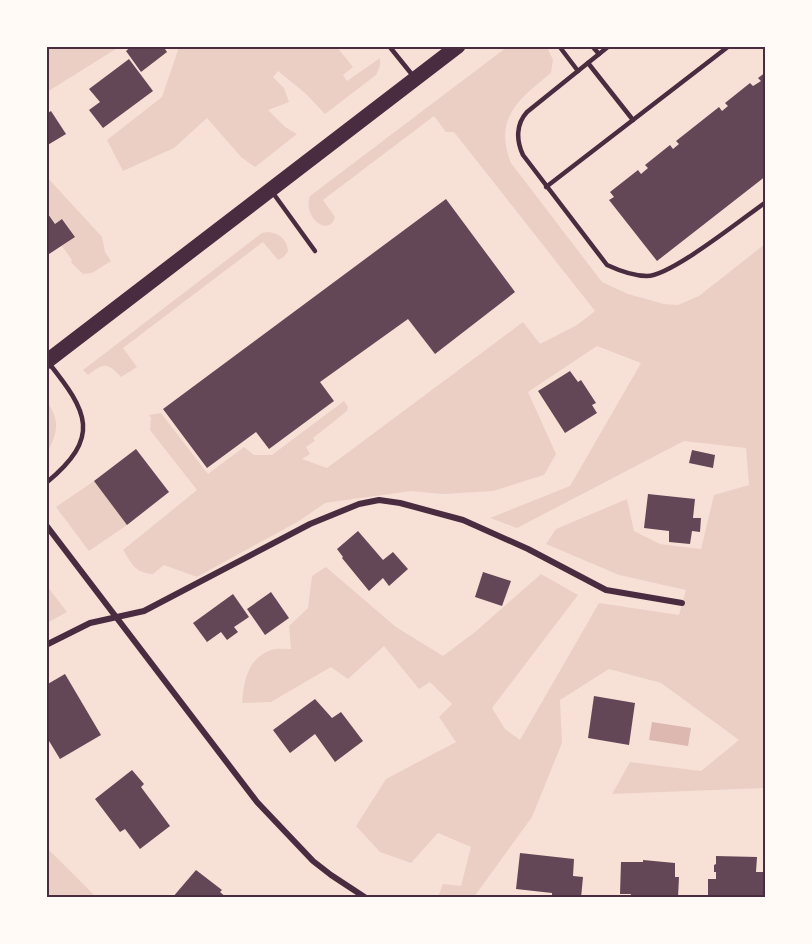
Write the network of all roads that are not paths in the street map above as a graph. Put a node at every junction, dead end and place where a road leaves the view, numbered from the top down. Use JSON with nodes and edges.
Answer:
{"nodes":[{"id":1,"x":389,"y":46,"type":"edge"},
{"id":2,"x":458,"y":46,"type":"edge"},
{"id":3,"x":559,"y":46,"type":"edge"},
{"id":4,"x":592,"y":46,"type":"edge"},
{"id":5,"x":609,"y":46,"type":"edge"},
{"id":6,"x":729,"y":46,"type":"edge"},
{"id":7,"x":599,"y":54,"type":"junction"},
{"id":8,"x":588,"y":63,"type":"junction"},
{"id":9,"x":578,"y":71,"type":"junction"},
{"id":10,"x":416,"y":80,"type":"junction"},
{"id":11,"x":633,"y":120,"type":"junction"},
{"id":12,"x":546,"y":187,"type":"junction"},
{"id":13,"x":271,"y":191,"type":"junction"},
{"id":14,"x":765,"y":202,"type":"edge"},
{"id":15,"x":315,"y":251,"type":"dead end"},
{"id":16,"x":47,"y":361,"type":"edge"},
{"id":17,"x":46,"y":483,"type":"edge"},
{"id":18,"x":46,"y":525,"type":"edge"},
{"id":19,"x":682,"y":603,"type":"dead end"},
{"id":20,"x":116,"y":617,"type":"junction"},
{"id":21,"x":46,"y":645,"type":"edge"},
{"id":22,"x":366,"y":897,"type":"edge"}],
"edges":[{"from":1,"to":10,"type":"lane"},
{"from":2,"to":10,"type":"main road"},
{"from":3,"to":9,"type":"lane"},
{"from":4,"to":7,"type":"lane"},
{"from":5,"to":7,"type":"lane"},
{"from":6,"to":11,"type":"lane"},
{"from":7,"to":8,"type":"lane"},
{"from":8,"to":9,"type":"lane"},
{"from":8,"to":11,"type":"lane"},
{"from":9,"to":12,"type":"lane"},
{"from":10,"to":13,"type":"main road"},
{"from":11,"to":12,"type":"lane"},
{"from":12,"to":14,"type":"lane"},
{"from":13,"to":15,"type":"lane"},
{"from":13,"to":16,"type":"main road"},
{"from":16,"to":17,"type":"lane"},
{"from":18,"to":20,"type":"street"},
{"from":19,"to":20,"type":"street"},
{"from":20,"to":21,"type":"street"},
{"from":20,"to":22,"type":"street"}]}
